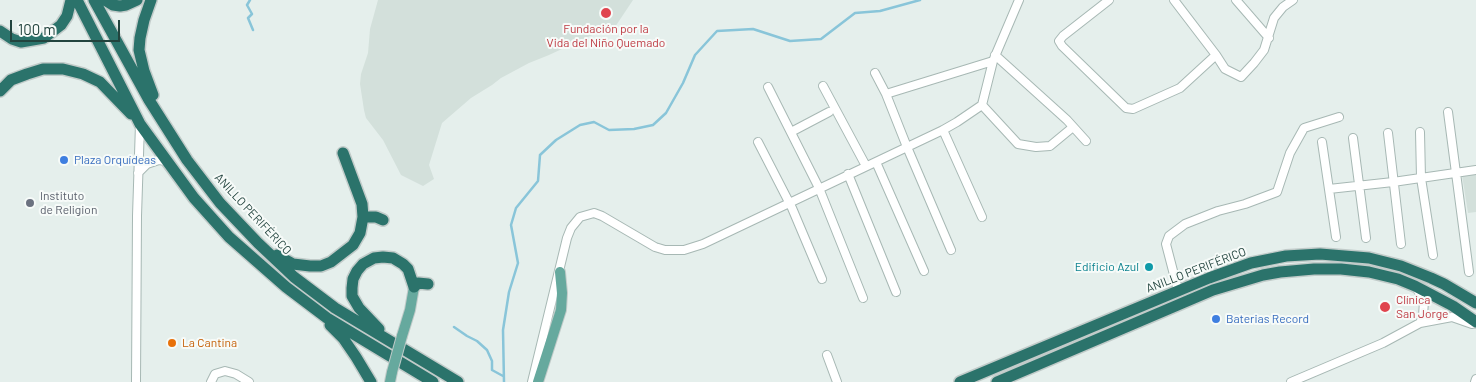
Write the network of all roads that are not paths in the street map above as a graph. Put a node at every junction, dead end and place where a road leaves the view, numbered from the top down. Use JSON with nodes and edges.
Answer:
{"nodes":[{"id":1,"x":71,"y":0,"type":"edge"},
{"id":2,"x":76,"y":0,"type":"edge"},
{"id":3,"x":94,"y":0,"type":"edge"},
{"id":4,"x":105,"y":0,"type":"edge"},
{"id":5,"x":137,"y":0,"type":"edge"},
{"id":6,"x":151,"y":0,"type":"edge"},
{"id":7,"x":1025,"y":0,"type":"edge"},
{"id":8,"x":1109,"y":0,"type":"edge"},
{"id":9,"x":1174,"y":0,"type":"edge"},
{"id":10,"x":1236,"y":0,"type":"edge"},
{"id":11,"x":1293,"y":0,"type":"edge"},
{"id":12,"x":1018,"y":2,"type":"edge"},
{"id":13,"x":0,"y":31,"type":"edge"},
{"id":14,"x":1268,"y":38,"type":"junction"},
{"id":15,"x":1216,"y":55,"type":"junction"},
{"id":16,"x":994,"y":58,"type":"junction"},
{"id":17,"x":875,"y":73,"type":"dead end"},
{"id":18,"x":823,"y":86,"type":"dead end"},
{"id":19,"x":768,"y":87,"type":"dead end"},
{"id":20,"x":0,"y":91,"type":"edge"},
{"id":21,"x":886,"y":94,"type":"junction"},
{"id":22,"x":982,"y":105,"type":"junction"},
{"id":23,"x":828,"y":112,"type":"dead end"},
{"id":24,"x":1448,"y":112,"type":"dead end"},
{"id":25,"x":1339,"y":117,"type":"dead end"},
{"id":26,"x":139,"y":122,"type":"junction"},
{"id":27,"x":164,"y":125,"type":"junction"},
{"id":28,"x":1073,"y":127,"type":"junction"},
{"id":29,"x":943,"y":130,"type":"junction"},
{"id":30,"x":791,"y":132,"type":"junction"},
{"id":31,"x":1420,"y":132,"type":"dead end"},
{"id":32,"x":1388,"y":133,"type":"dead end"},
{"id":33,"x":1353,"y":138,"type":"dead end"},
{"id":34,"x":1086,"y":141,"type":"dead end"},
{"id":35,"x":758,"y":142,"type":"dead end"},
{"id":36,"x":1322,"y":142,"type":"dead end"},
{"id":37,"x":907,"y":147,"type":"junction"},
{"id":38,"x":343,"y":153,"type":"dead end"},
{"id":39,"x":166,"y":161,"type":"junction"},
{"id":40,"x":876,"y":162,"type":"junction"},
{"id":41,"x":866,"y":166,"type":"junction"},
{"id":42,"x":1476,"y":170,"type":"edge"},
{"id":43,"x":138,"y":173,"type":"junction"},
{"id":44,"x":1456,"y":173,"type":"junction"},
{"id":45,"x":848,"y":174,"type":"junction"},
{"id":46,"x":1422,"y":178,"type":"junction"},
{"id":47,"x":1393,"y":182,"type":"junction"},
{"id":48,"x":1360,"y":186,"type":"junction"},
{"id":49,"x":819,"y":188,"type":"junction"},
{"id":50,"x":1329,"y":189,"type":"junction"},
{"id":51,"x":789,"y":202,"type":"junction"},
{"id":52,"x":363,"y":216,"type":"junction"},
{"id":53,"x":982,"y":217,"type":"dead end"},
{"id":54,"x":383,"y":220,"type":"dead end"},
{"id":55,"x":1336,"y":237,"type":"dead end"},
{"id":56,"x":1366,"y":238,"type":"dead end"},
{"id":57,"x":258,"y":243,"type":"junction"},
{"id":58,"x":1401,"y":244,"type":"dead end"},
{"id":59,"x":951,"y":250,"type":"dead end"},
{"id":60,"x":1433,"y":254,"type":"dead end"},
{"id":61,"x":924,"y":271,"type":"dead end"},
{"id":62,"x":560,"y":272,"type":"junction"},
{"id":63,"x":1469,"y":272,"type":"dead end"},
{"id":64,"x":822,"y":279,"type":"dead end"},
{"id":65,"x":428,"y":284,"type":"dead end"},
{"id":66,"x":1415,"y":286,"type":"junction"},
{"id":67,"x":414,"y":287,"type":"junction"},
{"id":68,"x":1178,"y":290,"type":"junction"},
{"id":69,"x":896,"y":292,"type":"dead end"},
{"id":70,"x":863,"y":298,"type":"dead end"},
{"id":71,"x":1476,"y":303,"type":"edge"},
{"id":72,"x":319,"y":312,"type":"junction"},
{"id":73,"x":1420,"y":322,"type":"junction"},
{"id":74,"x":1476,"y":324,"type":"edge"},
{"id":75,"x":388,"y":340,"type":"junction"},
{"id":76,"x":827,"y":354,"type":"dead end"},
{"id":77,"x":391,"y":377,"type":"edge"},
{"id":78,"x":136,"y":382,"type":"edge"},
{"id":79,"x":211,"y":382,"type":"edge"},
{"id":80,"x":249,"y":382,"type":"edge"},
{"id":81,"x":371,"y":382,"type":"edge"},
{"id":82,"x":433,"y":382,"type":"edge"},
{"id":83,"x":458,"y":382,"type":"edge"},
{"id":84,"x":532,"y":382,"type":"edge"},
{"id":85,"x":538,"y":382,"type":"edge"},
{"id":86,"x":837,"y":382,"type":"edge"},
{"id":87,"x":960,"y":382,"type":"edge"},
{"id":88,"x":997,"y":382,"type":"edge"},
{"id":89,"x":1291,"y":382,"type":"edge"}],
"edges":[{"from":1,"to":13,"type":"highway"},
{"from":2,"to":26,"type":"highway"},
{"from":3,"to":27,"type":"highway","name":"ANILLO PERIFÉRICO"},
{"from":4,"to":5,"type":"highway"},
{"from":6,"to":27,"type":"highway"},
{"from":7,"to":12,"type":"street"},
{"from":8,"to":15,"type":"street"},
{"from":9,"to":15,"type":"street"},
{"from":10,"to":14,"type":"street"},
{"from":11,"to":14,"type":"street"},
{"from":12,"to":16,"type":"street"},
{"from":14,"to":15,"type":"street"},
{"from":16,"to":21,"type":"street"},
{"from":16,"to":22,"type":"street"},
{"from":16,"to":28,"type":"street"},
{"from":17,"to":21,"type":"street"},
{"from":18,"to":41,"type":"street"},
{"from":19,"to":30,"type":"street"},
{"from":20,"to":26,"type":"highway"},
{"from":21,"to":37,"type":"street"},
{"from":22,"to":28,"type":"street"},
{"from":22,"to":29,"type":"street"},
{"from":23,"to":30,"type":"street"},
{"from":24,"to":44,"type":"street"},
{"from":25,"to":68,"type":"street"},
{"from":26,"to":39,"type":"highway"},
{"from":26,"to":43,"type":"street"},
{"from":27,"to":57,"type":"highway","name":"ANILLO PERIFÉRICO"},
{"from":28,"to":34,"type":"street"},
{"from":29,"to":37,"type":"street"},
{"from":29,"to":53,"type":"street"},
{"from":30,"to":49,"type":"street"},
{"from":31,"to":46,"type":"street"},
{"from":32,"to":47,"type":"street"},
{"from":33,"to":48,"type":"street"},
{"from":35,"to":51,"type":"street"},
{"from":36,"to":50,"type":"street"},
{"from":37,"to":40,"type":"street"},
{"from":37,"to":59,"type":"street"},
{"from":38,"to":52,"type":"highway"},
{"from":39,"to":43,"type":"street"},
{"from":39,"to":72,"type":"highway"},
{"from":40,"to":41,"type":"street"},
{"from":40,"to":61,"type":"street"},
{"from":41,"to":45,"type":"street"},
{"from":42,"to":44,"type":"street"},
{"from":43,"to":78,"type":"street"},
{"from":44,"to":46,"type":"street"},
{"from":44,"to":63,"type":"street"},
{"from":45,"to":49,"type":"street"},
{"from":45,"to":69,"type":"street"},
{"from":46,"to":47,"type":"street"},
{"from":46,"to":60,"type":"street"},
{"from":47,"to":48,"type":"street"},
{"from":47,"to":58,"type":"street"},
{"from":48,"to":50,"type":"street"},
{"from":48,"to":56,"type":"street"},
{"from":49,"to":51,"type":"street"},
{"from":49,"to":70,"type":"street"},
{"from":50,"to":55,"type":"street"},
{"from":51,"to":62,"type":"street"},
{"from":51,"to":64,"type":"street"},
{"from":52,"to":54,"type":"highway"},
{"from":52,"to":57,"type":"highway"},
{"from":57,"to":75,"type":"highway","name":"ANILLO PERIFÉRICO"},
{"from":62,"to":84,"type":"street"},
{"from":62,"to":85,"type":"main road"},
{"from":65,"to":67,"type":"highway"},
{"from":66,"to":73,"type":"street"},
{"from":66,"to":74,"type":"highway","name":"ANILLO PERIFÉRICO"},
{"from":66,"to":88,"type":"highway","name":"ANILLO PERIFÉRICO"},
{"from":67,"to":75,"type":"highway"},
{"from":67,"to":77,"type":"main road","bridge":true},
{"from":68,"to":71,"type":"highway","name":"ANILLO PERIFÉRICO"},
{"from":68,"to":87,"type":"highway","name":"ANILLO PERIFÉRICO"},
{"from":72,"to":81,"type":"highway"},
{"from":72,"to":82,"type":"highway"},
{"from":73,"to":74,"type":"street"},
{"from":73,"to":89,"type":"street"},
{"from":75,"to":83,"type":"highway","name":"ANILLO PERIFÉRICO"},
{"from":76,"to":86,"type":"street"},
{"from":79,"to":80,"type":"street"}]}
